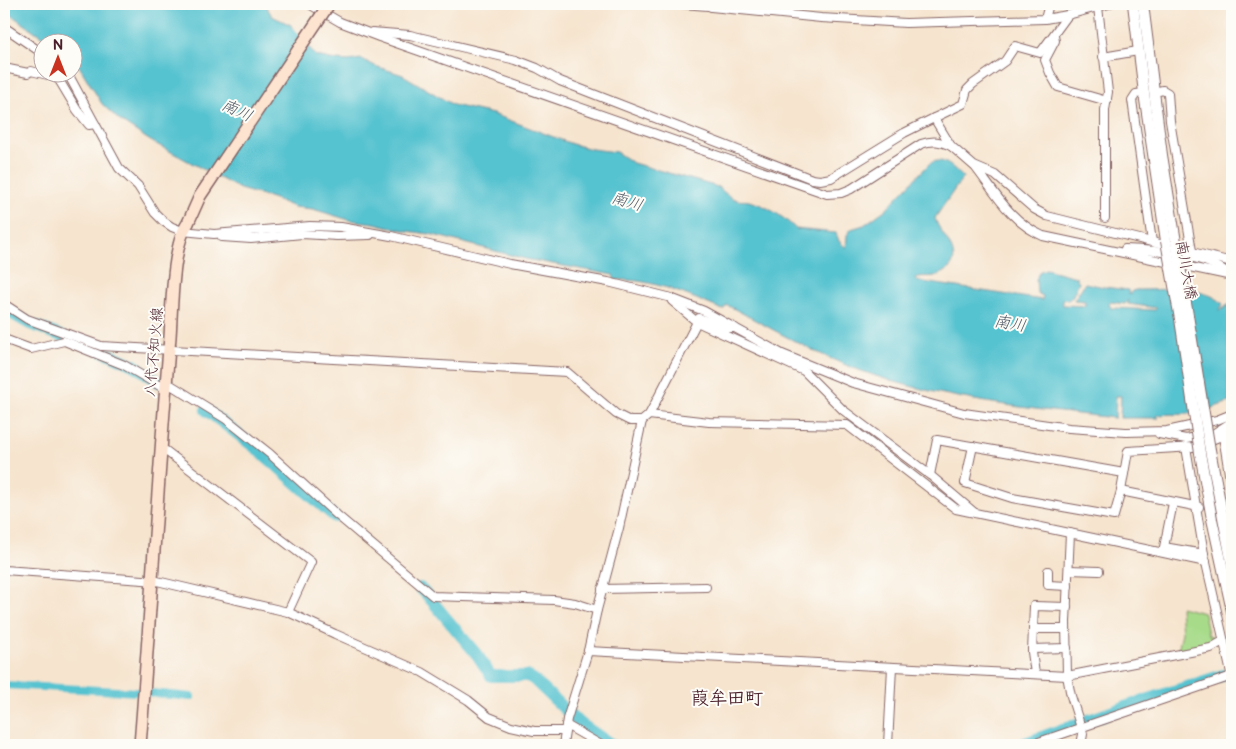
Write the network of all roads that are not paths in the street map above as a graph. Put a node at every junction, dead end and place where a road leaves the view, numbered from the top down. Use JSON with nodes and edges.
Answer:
{"nodes":[{"id":1,"x":309,"y":4,"type":"edge"},
{"id":2,"x":682,"y":4,"type":"edge"},
{"id":3,"x":1049,"y":4,"type":"edge"},
{"id":4,"x":1110,"y":4,"type":"edge"},
{"id":5,"x":1132,"y":4,"type":"edge"},
{"id":6,"x":1143,"y":4,"type":"edge"},
{"id":7,"x":707,"y":5,"type":"edge"},
{"id":8,"x":326,"y":6,"type":"edge"},
{"id":9,"x":1098,"y":7,"type":"junction"},
{"id":10,"x":1068,"y":15,"type":"junction"},
{"id":11,"x":1045,"y":19,"type":"junction"},
{"id":12,"x":4,"y":27,"type":"edge"},
{"id":13,"x":367,"y":32,"type":"junction"},
{"id":14,"x":1054,"y":35,"type":"junction"},
{"id":15,"x":32,"y":46,"type":"edge"},
{"id":16,"x":1138,"y":51,"type":"junction"},
{"id":17,"x":1103,"y":57,"type":"junction"},
{"id":18,"x":4,"y":68,"type":"edge"},
{"id":19,"x":72,"y":82,"type":"edge"},
{"id":20,"x":1149,"y":92,"type":"junction"},
{"id":21,"x":1107,"y":101,"type":"junction"},
{"id":22,"x":934,"y":118,"type":"junction"},
{"id":23,"x":95,"y":124,"type":"junction"},
{"id":24,"x":951,"y":146,"type":"junction"},
{"id":25,"x":974,"y":166,"type":"junction"},
{"id":26,"x":1105,"y":218,"type":"dead end"},
{"id":27,"x":185,"y":226,"type":"junction"},
{"id":28,"x":1152,"y":242,"type":"junction"},
{"id":29,"x":1192,"y":251,"type":"junction"},
{"id":30,"x":1232,"y":262,"type":"edge"},
{"id":31,"x":1232,"y":276,"type":"edge"},
{"id":32,"x":668,"y":298,"type":"junction"},
{"id":33,"x":4,"y":304,"type":"edge"},
{"id":34,"x":696,"y":322,"type":"junction"},
{"id":35,"x":737,"y":328,"type":"junction"},
{"id":36,"x":4,"y":339,"type":"edge"},
{"id":37,"x":168,"y":350,"type":"junction"},
{"id":38,"x":166,"y":386,"type":"junction"},
{"id":39,"x":1232,"y":414,"type":"edge"},
{"id":40,"x":649,"y":415,"type":"junction"},
{"id":41,"x":642,"y":421,"type":"junction"},
{"id":42,"x":1232,"y":422,"type":"edge"},
{"id":43,"x":1147,"y":431,"type":"junction"},
{"id":44,"x":1232,"y":432,"type":"edge"},
{"id":45,"x":1221,"y":433,"type":"junction"},
{"id":46,"x":973,"y":446,"type":"junction"},
{"id":47,"x":1186,"y":447,"type":"junction"},
{"id":48,"x":161,"y":449,"type":"junction"},
{"id":49,"x":1205,"y":452,"type":"junction"},
{"id":50,"x":1229,"y":462,"type":"edge"},
{"id":51,"x":1124,"y":473,"type":"junction"},
{"id":52,"x":930,"y":475,"type":"junction"},
{"id":53,"x":1121,"y":491,"type":"junction"},
{"id":54,"x":1232,"y":492,"type":"edge"},
{"id":55,"x":1173,"y":503,"type":"junction"},
{"id":56,"x":1198,"y":507,"type":"junction"},
{"id":57,"x":977,"y":514,"type":"junction"},
{"id":58,"x":1070,"y":534,"type":"junction"},
{"id":59,"x":1205,"y":558,"type":"junction"},
{"id":60,"x":1232,"y":564,"type":"edge"},
{"id":61,"x":4,"y":570,"type":"edge"},
{"id":62,"x":1069,"y":570,"type":"junction"},
{"id":63,"x":1048,"y":571,"type":"dead end"},
{"id":64,"x":1098,"y":571,"type":"dead end"},
{"id":65,"x":151,"y":580,"type":"junction"},
{"id":66,"x":1068,"y":586,"type":"junction"},
{"id":67,"x":706,"y":587,"type":"dead end"},
{"id":68,"x":602,"y":589,"type":"junction"},
{"id":69,"x":1229,"y":598,"type":"junction"},
{"id":70,"x":1215,"y":600,"type":"junction"},
{"id":71,"x":1067,"y":607,"type":"junction"},
{"id":72,"x":597,"y":610,"type":"junction"},
{"id":73,"x":1232,"y":611,"type":"edge"},
{"id":74,"x":288,"y":612,"type":"junction"},
{"id":75,"x":1033,"y":629,"type":"junction"},
{"id":76,"x":1066,"y":629,"type":"junction"},
{"id":77,"x":1223,"y":641,"type":"junction"},
{"id":78,"x":1032,"y":648,"type":"junction"},
{"id":79,"x":1067,"y":648,"type":"junction"},
{"id":80,"x":588,"y":652,"type":"junction"},
{"id":81,"x":892,"y":667,"type":"junction"},
{"id":82,"x":1035,"y":674,"type":"junction"},
{"id":83,"x":1067,"y":676,"type":"junction"},
{"id":84,"x":1080,"y":724,"type":"junction"},
{"id":85,"x":566,"y":725,"type":"junction"},
{"id":86,"x":140,"y":745,"type":"edge"},
{"id":87,"x":563,"y":745,"type":"edge"},
{"id":88,"x":601,"y":745,"type":"edge"},
{"id":89,"x":888,"y":745,"type":"edge"},
{"id":90,"x":1030,"y":745,"type":"edge"},
{"id":91,"x":1081,"y":745,"type":"edge"}],
"edges":[{"from":1,"to":8,"type":"street"},
{"from":2,"to":7,"type":"street"},
{"from":3,"to":11,"type":"street"},
{"from":4,"to":9,"type":"street"},
{"from":5,"to":16,"type":"street"},
{"from":6,"to":20,"type":"street"},
{"from":7,"to":11,"type":"street"},
{"from":8,"to":13,"type":"street"},
{"from":8,"to":27,"type":"main road","name":"八代不知火線","bridge":true},
{"from":9,"to":10,"type":"street"},
{"from":9,"to":17,"type":"street"},
{"from":10,"to":11,"type":"street"},
{"from":10,"to":14,"type":"street"},
{"from":12,"to":15,"type":"street"},
{"from":13,"to":22,"type":"street"},
{"from":13,"to":24,"type":"street"},
{"from":14,"to":21,"type":"street"},
{"from":14,"to":22,"type":"street"},
{"from":16,"to":17,"type":"street"},
{"from":16,"to":20,"type":"street"},
{"from":17,"to":21,"type":"street"},
{"from":18,"to":23,"type":"street"},
{"from":19,"to":23,"type":"street"},
{"from":20,"to":28,"type":"street"},
{"from":20,"to":29,"type":"street"},
{"from":20,"to":49,"type":"street","name":"南川大橋","bridge":true},
{"from":21,"to":26,"type":"street"},
{"from":22,"to":24,"type":"street"},
{"from":23,"to":27,"type":"street"},
{"from":24,"to":25,"type":"street"},
{"from":25,"to":28,"type":"street"},
{"from":25,"to":31,"type":"street"},
{"from":27,"to":32,"type":"street"},
{"from":27,"to":37,"type":"main road","name":"八代不知火線"},
{"from":28,"to":29,"type":"street"},
{"from":29,"to":30,"type":"street"},
{"from":32,"to":34,"type":"street"},
{"from":32,"to":35,"type":"street"},
{"from":33,"to":37,"type":"street"},
{"from":34,"to":35,"type":"street"},
{"from":34,"to":40,"type":"street"},
{"from":34,"to":52,"type":"street"},
{"from":35,"to":43,"type":"street"},
{"from":36,"to":38,"type":"street"},
{"from":37,"to":38,"type":"main road","name":"八代不知火線"},
{"from":37,"to":41,"type":"street"},
{"from":38,"to":48,"type":"main road","name":"八代不知火線"},
{"from":38,"to":72,"type":"street"},
{"from":39,"to":43,"type":"street"},
{"from":40,"to":41,"type":"street"},
{"from":40,"to":57,"type":"street"},
{"from":41,"to":68,"type":"street"},
{"from":42,"to":45,"type":"street"},
{"from":43,"to":45,"type":"street"},
{"from":44,"to":45,"type":"street"},
{"from":45,"to":47,"type":"street"},
{"from":45,"to":50,"type":"street"},
{"from":46,"to":51,"type":"street"},
{"from":46,"to":52,"type":"street"},
{"from":46,"to":53,"type":"street"},
{"from":47,"to":51,"type":"street"},
{"from":47,"to":56,"type":"street"},
{"from":48,"to":65,"type":"main road","name":"八代不知火線"},
{"from":48,"to":74,"type":"street"},
{"from":49,"to":60,"type":"street"},
{"from":49,"to":69,"type":"street"},
{"from":50,"to":54,"type":"street"},
{"from":51,"to":53,"type":"street"},
{"from":52,"to":57,"type":"street"},
{"from":53,"to":55,"type":"street"},
{"from":55,"to":56,"type":"street"},
{"from":55,"to":59,"type":"street"},
{"from":56,"to":59,"type":"street"},
{"from":57,"to":58,"type":"street"},
{"from":58,"to":59,"type":"street"},
{"from":58,"to":62,"type":"street"},
{"from":59,"to":70,"type":"street"},
{"from":61,"to":65,"type":"street"},
{"from":62,"to":64,"type":"street"},
{"from":62,"to":66,"type":"street"},
{"from":63,"to":66,"type":"street"},
{"from":65,"to":74,"type":"street"},
{"from":65,"to":86,"type":"main road","name":"八代不知火線"},
{"from":66,"to":71,"type":"street"},
{"from":67,"to":68,"type":"street"},
{"from":68,"to":72,"type":"street"},
{"from":69,"to":70,"type":"street"},
{"from":69,"to":73,"type":"street"},
{"from":70,"to":77,"type":"street"},
{"from":71,"to":75,"type":"street"},
{"from":71,"to":76,"type":"street"},
{"from":72,"to":80,"type":"street"},
{"from":74,"to":85,"type":"street"},
{"from":75,"to":76,"type":"street"},
{"from":75,"to":78,"type":"street"},
{"from":76,"to":79,"type":"street"},
{"from":77,"to":83,"type":"street"},
{"from":77,"to":84,"type":"street"},
{"from":78,"to":79,"type":"street"},
{"from":78,"to":82,"type":"street"},
{"from":79,"to":83,"type":"street"},
{"from":80,"to":81,"type":"street"},
{"from":80,"to":85,"type":"street"},
{"from":81,"to":82,"type":"street"},
{"from":81,"to":89,"type":"street"},
{"from":82,"to":83,"type":"street"},
{"from":83,"to":84,"type":"street"},
{"from":84,"to":90,"type":"street"},
{"from":84,"to":91,"type":"street"},
{"from":85,"to":87,"type":"street"},
{"from":85,"to":88,"type":"street"}]}
